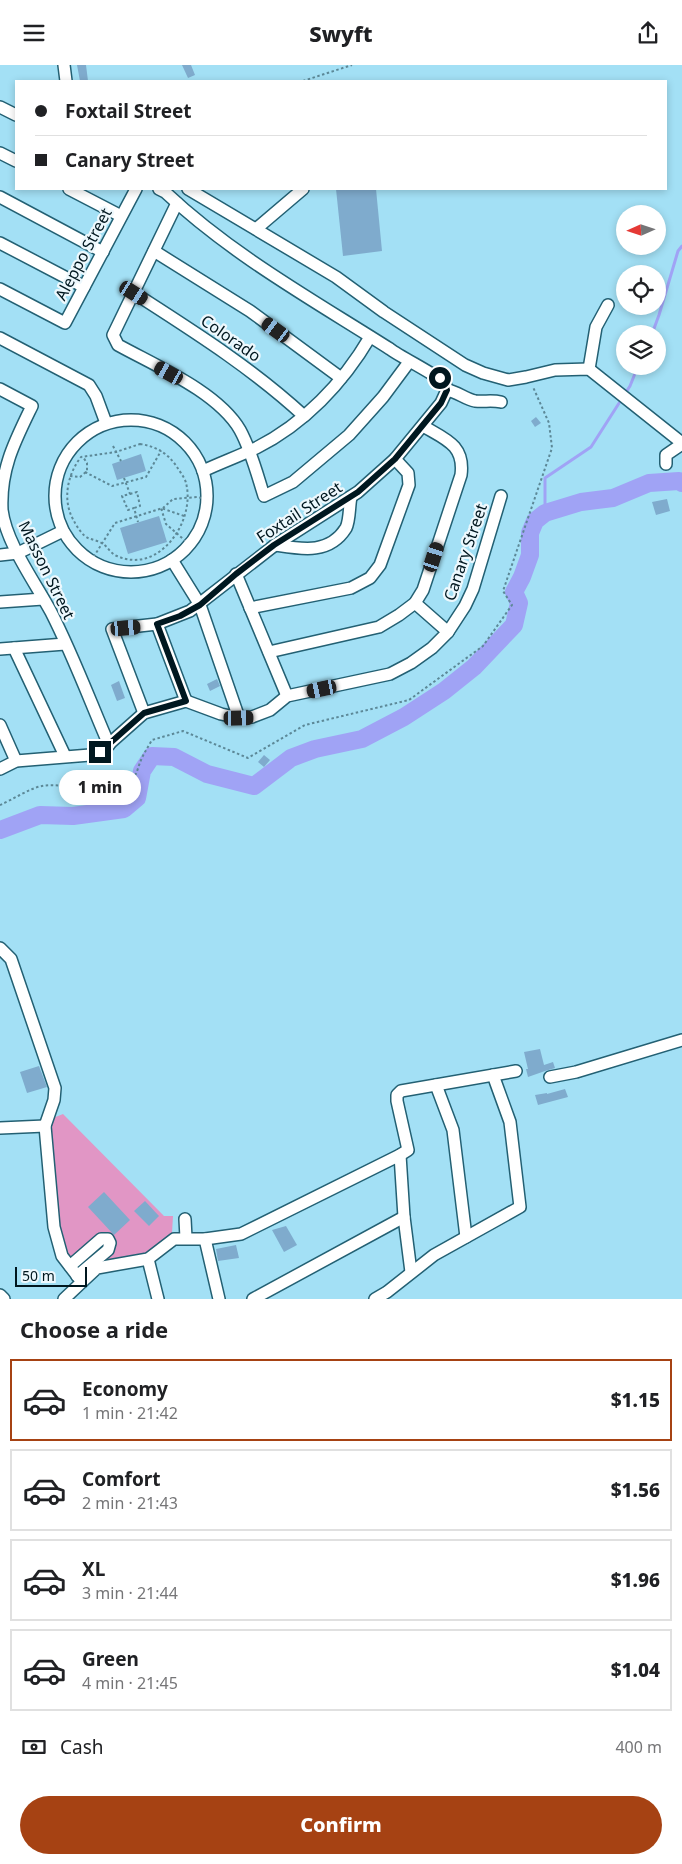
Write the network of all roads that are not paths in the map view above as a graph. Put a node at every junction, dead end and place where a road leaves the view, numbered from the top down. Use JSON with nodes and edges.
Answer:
{"nodes":[{"id":1,"x":64,"y":65,"type":"edge"},
{"id":2,"x":66,"y":80,"type":"edge"},
{"id":3,"x":0,"y":107,"type":"edge"},
{"id":4,"x":15,"y":114,"type":"edge"},
{"id":5,"x":0,"y":153,"type":"edge"},
{"id":6,"x":15,"y":160,"type":"edge"},
{"id":7,"x":71,"y":190,"type":"edge"},
{"id":8,"x":135,"y":190,"type":"edge"},
{"id":9,"x":161,"y":190,"type":"edge"},
{"id":10,"x":190,"y":190,"type":"edge"},
{"id":11,"x":302,"y":190,"type":"edge"},
{"id":12,"x":0,"y":197,"type":"edge"},
{"id":13,"x":177,"y":203,"type":"junction"},
{"id":14,"x":121,"y":216,"type":"junction"},
{"id":15,"x":256,"y":229,"type":"junction"},
{"id":16,"x":0,"y":243,"type":"edge"},
{"id":17,"x":154,"y":251,"type":"junction"},
{"id":18,"x":103,"y":252,"type":"junction"},
{"id":19,"x":84,"y":287,"type":"junction"},
{"id":20,"x":0,"y":289,"type":"edge"},
{"id":21,"x":134,"y":293,"type":"junction"},
{"id":22,"x":608,"y":305,"type":"dead end"},
{"id":23,"x":370,"y":337,"type":"junction"},
{"id":24,"x":0,"y":338,"type":"edge"},
{"id":25,"x":409,"y":362,"type":"junction"},
{"id":26,"x":592,"y":370,"type":"junction"},
{"id":27,"x":341,"y":378,"type":"junction"},
{"id":28,"x":0,"y":389,"type":"edge"},
{"id":29,"x":447,"y":390,"type":"junction"},
{"id":30,"x":500,"y":402,"type":"dead end"},
{"id":31,"x":304,"y":416,"type":"junction"},
{"id":32,"x":106,"y":423,"type":"junction"},
{"id":33,"x":423,"y":426,"type":"junction"},
{"id":34,"x":682,"y":444,"type":"edge"},
{"id":35,"x":249,"y":451,"type":"junction"},
{"id":36,"x":395,"y":459,"type":"junction"},
{"id":37,"x":666,"y":465,"type":"dead end"},
{"id":38,"x":203,"y":471,"type":"junction"},
{"id":39,"x":501,"y":496,"type":"dead end"},
{"id":40,"x":351,"y":497,"type":"junction"},
{"id":41,"x":1,"y":510,"type":"edge"},
{"id":42,"x":63,"y":531,"type":"junction"},
{"id":43,"x":274,"y":545,"type":"junction"},
{"id":44,"x":18,"y":553,"type":"junction"},
{"id":45,"x":0,"y":555,"type":"edge"},
{"id":46,"x":172,"y":560,"type":"junction"},
{"id":47,"x":236,"y":574,"type":"junction"},
{"id":48,"x":43,"y":599,"type":"junction"},
{"id":49,"x":0,"y":602,"type":"edge"},
{"id":50,"x":415,"y":603,"type":"junction"},
{"id":51,"x":200,"y":605,"type":"junction"},
{"id":52,"x":250,"y":608,"type":"junction"},
{"id":53,"x":157,"y":624,"type":"junction"},
{"id":54,"x":448,"y":632,"type":"junction"},
{"id":55,"x":65,"y":644,"type":"junction"},
{"id":56,"x":14,"y":648,"type":"junction"},
{"id":57,"x":0,"y":649,"type":"edge"},
{"id":58,"x":268,"y":652,"type":"junction"},
{"id":59,"x":287,"y":696,"type":"junction"},
{"id":60,"x":186,"y":701,"type":"junction"},
{"id":61,"x":144,"y":713,"type":"junction"},
{"id":62,"x":239,"y":718,"type":"junction"},
{"id":63,"x":0,"y":725,"type":"edge"},
{"id":64,"x":109,"y":745,"type":"junction"},
{"id":65,"x":65,"y":756,"type":"junction"},
{"id":66,"x":16,"y":761,"type":"junction"},
{"id":67,"x":0,"y":769,"type":"edge"},
{"id":68,"x":0,"y":948,"type":"edge"},
{"id":69,"x":682,"y":1040,"type":"edge"},
{"id":70,"x":516,"y":1071,"type":"dead end"},
{"id":71,"x":493,"y":1075,"type":"junction"},
{"id":72,"x":550,"y":1077,"type":"dead end"},
{"id":73,"x":436,"y":1085,"type":"junction"},
{"id":74,"x":45,"y":1126,"type":"junction"},
{"id":75,"x":0,"y":1128,"type":"edge"},
{"id":76,"x":400,"y":1155,"type":"junction"},
{"id":77,"x":404,"y":1217,"type":"junction"},
{"id":78,"x":185,"y":1219,"type":"dead end"},
{"id":79,"x":466,"y":1237,"type":"junction"},
{"id":80,"x":186,"y":1238,"type":"junction"},
{"id":81,"x":205,"y":1239,"type":"junction"},
{"id":82,"x":148,"y":1259,"type":"junction"},
{"id":83,"x":412,"y":1272,"type":"junction"},
{"id":84,"x":77,"y":1275,"type":"junction"},
{"id":85,"x":0,"y":1295,"type":"edge"},
{"id":86,"x":4,"y":1299,"type":"edge"},
{"id":87,"x":64,"y":1299,"type":"edge"},
{"id":88,"x":158,"y":1299,"type":"edge"},
{"id":89,"x":219,"y":1299,"type":"edge"},
{"id":90,"x":253,"y":1299,"type":"edge"},
{"id":91,"x":375,"y":1299,"type":"edge"}],
"edges":[{"from":1,"to":2,"type":"street"},
{"from":3,"to":4,"type":"street"},
{"from":5,"to":6,"type":"street"},
{"from":7,"to":14,"type":"street"},
{"from":8,"to":14,"type":"street","name":"Aleppo Street"},
{"from":9,"to":13,"type":"street"},
{"from":10,"to":15,"type":"street"},
{"from":11,"to":15,"type":"street"},
{"from":12,"to":18,"type":"street"},
{"from":13,"to":17,"type":"street"},
{"from":13,"to":23,"type":"street"},
{"from":14,"to":18,"type":"street","name":"Aleppo Street"},
{"from":15,"to":26,"type":"street"},
{"from":16,"to":19,"type":"street"},
{"from":17,"to":21,"type":"street"},
{"from":17,"to":27,"type":"street"},
{"from":18,"to":19,"type":"street","name":"Aleppo Street"},
{"from":19,"to":20,"type":"street","name":"Aleppo Street"},
{"from":21,"to":31,"type":"street","name":"Colorado"},
{"from":21,"to":35,"type":"street"},
{"from":22,"to":26,"type":"street"},
{"from":23,"to":25,"type":"street"},
{"from":23,"to":27,"type":"street"},
{"from":24,"to":32,"type":"street"},
{"from":25,"to":29,"type":"street"},
{"from":25,"to":35,"type":"street"},
{"from":26,"to":34,"type":"street"},
{"from":27,"to":31,"type":"street"},
{"from":28,"to":41,"type":"street","name":"Masson Street"},
{"from":29,"to":30,"type":"street"},
{"from":29,"to":33,"type":"street","name":"Foxtail Street"},
{"from":31,"to":35,"type":"street"},
{"from":32,"to":38,"type":"street"},
{"from":32,"to":42,"type":"street"},
{"from":33,"to":36,"type":"street","name":"Foxtail Street"},
{"from":33,"to":50,"type":"street"},
{"from":34,"to":37,"type":"street"},
{"from":35,"to":38,"type":"street"},
{"from":36,"to":40,"type":"street","name":"Foxtail Street"},
{"from":36,"to":52,"type":"street"},
{"from":38,"to":46,"type":"street"},
{"from":39,"to":54,"type":"street","name":"Canary Street"},
{"from":40,"to":43,"type":"street","name":"Foxtail Street"},
{"from":40,"to":43,"type":"street"},
{"from":41,"to":44,"type":"street","name":"Masson Street"},
{"from":42,"to":44,"type":"street"},
{"from":42,"to":46,"type":"street"},
{"from":43,"to":47,"type":"street","name":"Foxtail Street"},
{"from":44,"to":45,"type":"street"},
{"from":44,"to":48,"type":"street","name":"Masson Street"},
{"from":46,"to":51,"type":"street"},
{"from":47,"to":51,"type":"street","name":"Foxtail Street"},
{"from":47,"to":52,"type":"street"},
{"from":48,"to":49,"type":"street"},
{"from":48,"to":55,"type":"street","name":"Masson Street"},
{"from":50,"to":54,"type":"street"},
{"from":50,"to":58,"type":"street"},
{"from":51,"to":53,"type":"street","name":"Foxtail Street"},
{"from":51,"to":62,"type":"street"},
{"from":52,"to":58,"type":"street"},
{"from":53,"to":60,"type":"street"},
{"from":53,"to":61,"type":"street","name":"Foxtail Street"},
{"from":54,"to":59,"type":"street","name":"Canary Street"},
{"from":55,"to":56,"type":"street"},
{"from":55,"to":64,"type":"street","name":"Masson Street"},
{"from":56,"to":57,"type":"street"},
{"from":56,"to":65,"type":"street"},
{"from":58,"to":59,"type":"street"},
{"from":59,"to":62,"type":"street","name":"Canary Street"},
{"from":60,"to":61,"type":"street"},
{"from":60,"to":62,"type":"street","name":"Canary Street"},
{"from":61,"to":64,"type":"street"},
{"from":63,"to":66,"type":"street"},
{"from":64,"to":65,"type":"street"},
{"from":65,"to":66,"type":"street"},
{"from":66,"to":67,"type":"street"},
{"from":68,"to":74,"type":"street"},
{"from":69,"to":72,"type":"street"},
{"from":70,"to":71,"type":"street"},
{"from":71,"to":73,"type":"street"},
{"from":71,"to":79,"type":"street"},
{"from":73,"to":76,"type":"street"},
{"from":73,"to":79,"type":"street"},
{"from":74,"to":75,"type":"street"},
{"from":74,"to":84,"type":"street"},
{"from":76,"to":77,"type":"street"},
{"from":76,"to":81,"type":"street"},
{"from":77,"to":83,"type":"street"},
{"from":77,"to":90,"type":"street"},
{"from":78,"to":80,"type":"street"},
{"from":79,"to":83,"type":"street"},
{"from":80,"to":81,"type":"street"},
{"from":80,"to":82,"type":"street"},
{"from":81,"to":89,"type":"street"},
{"from":82,"to":84,"type":"street"},
{"from":82,"to":88,"type":"street"},
{"from":83,"to":91,"type":"street"},
{"from":84,"to":87,"type":"street"},
{"from":85,"to":86,"type":"street"}]}
